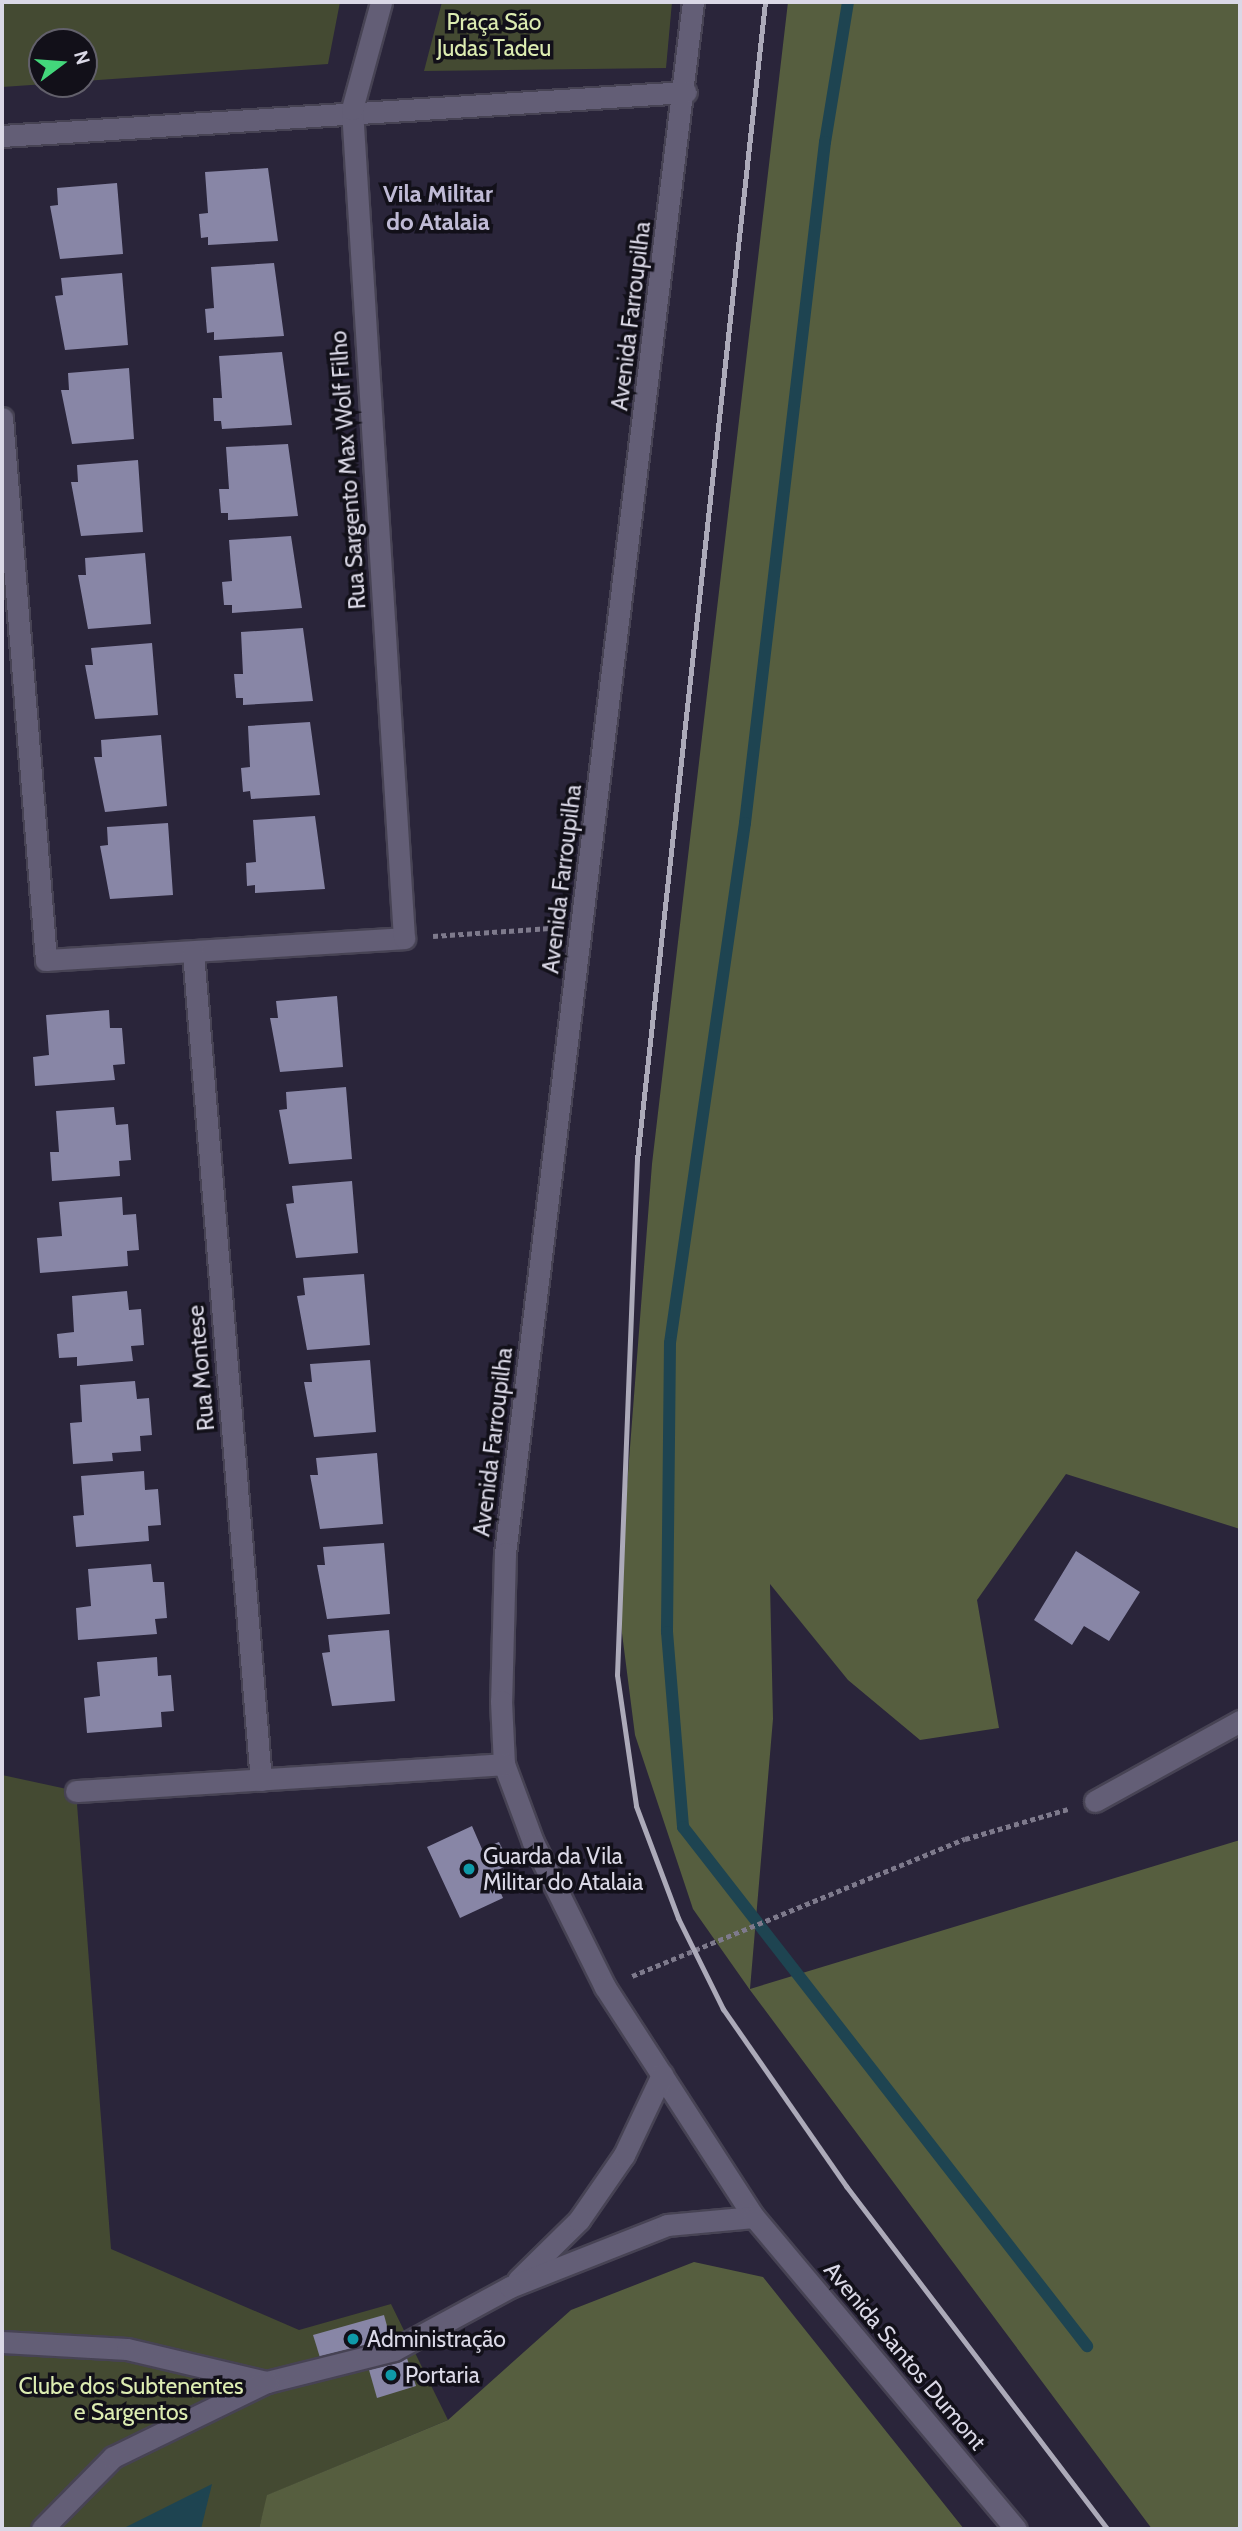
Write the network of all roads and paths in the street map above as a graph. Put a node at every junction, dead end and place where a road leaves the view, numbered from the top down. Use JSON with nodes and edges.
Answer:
{"nodes":[{"id":1,"x":381,"y":2,"type":"edge"},
{"id":2,"x":693,"y":2,"type":"edge"},
{"id":3,"x":685,"y":92,"type":"junction"},
{"id":4,"x":352,"y":109,"type":"junction"},
{"id":5,"x":2,"y":136,"type":"edge"},
{"id":6,"x":2,"y":418,"type":"edge"},
{"id":7,"x":583,"y":926,"type":"junction"},
{"id":8,"x":404,"y":938,"type":"junction"},
{"id":9,"x":193,"y":952,"type":"junction"},
{"id":10,"x":1240,"y":1721,"type":"edge"},
{"id":11,"x":503,"y":1764,"type":"junction"},
{"id":12,"x":261,"y":1780,"type":"junction"},
{"id":13,"x":76,"y":1791,"type":"dead end"},
{"id":14,"x":1095,"y":1801,"type":"joint"},
{"id":15,"x":605,"y":1987,"type":"junction"},
{"id":16,"x":662,"y":2075,"type":"junction"},
{"id":17,"x":754,"y":2217,"type":"junction"},
{"id":18,"x":510,"y":2287,"type":"junction"},
{"id":19,"x":2,"y":2342,"type":"edge"},
{"id":20,"x":267,"y":2382,"type":"junction"},
{"id":21,"x":42,"y":2529,"type":"edge"},
{"id":22,"x":1016,"y":2529,"type":"edge"}],
"edges":[{"from":1,"to":4,"type":"street","name":"Rua Sargento Max Wolf Filho"},
{"from":2,"to":3,"type":"street","name":"Avenida Farroupilha"},
{"from":3,"to":4,"type":"street"},
{"from":3,"to":7,"type":"street","name":"Avenida Farroupilha"},
{"from":4,"to":5,"type":"street"},
{"from":4,"to":8,"type":"street","name":"Rua Sargento Max Wolf Filho"},
{"from":6,"to":9,"type":"street"},
{"from":7,"to":8,"type":"path"},
{"from":7,"to":11,"type":"street","name":"Avenida Farroupilha"},
{"from":8,"to":9,"type":"street"},
{"from":9,"to":12,"type":"street","name":"Rua Montese"},
{"from":10,"to":14,"type":"street"},
{"from":11,"to":12,"type":"street"},
{"from":11,"to":15,"type":"street","name":"Avenida Santos Dumont"},
{"from":12,"to":13,"type":"street"},
{"from":14,"to":15,"type":"path"},
{"from":15,"to":16,"type":"street","name":"Avenida Santos Dumont"},
{"from":16,"to":17,"type":"street","name":"Avenida Santos Dumont"},
{"from":16,"to":18,"type":"street"},
{"from":17,"to":18,"type":"street"},
{"from":17,"to":22,"type":"street","name":"Avenida Santos Dumont"},
{"from":18,"to":20,"type":"street"},
{"from":19,"to":20,"type":"street"},
{"from":20,"to":21,"type":"street"}]}
